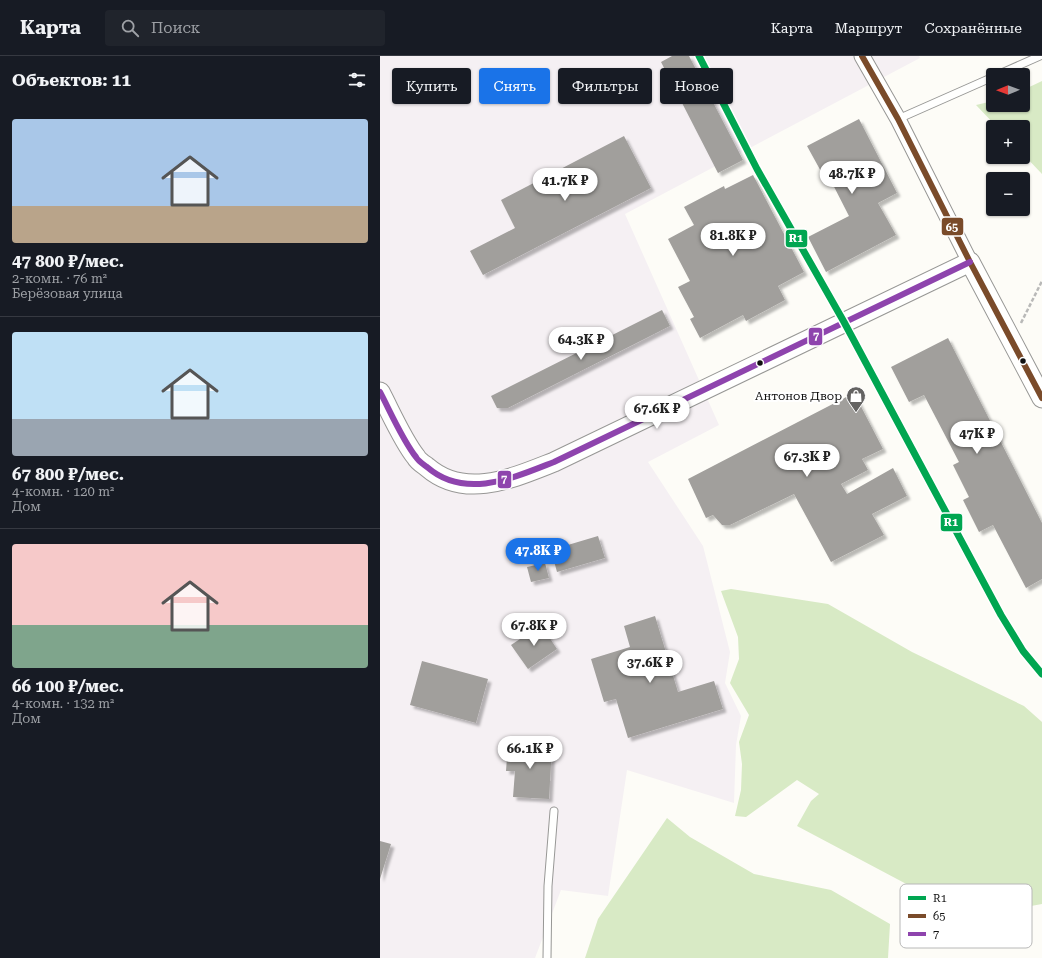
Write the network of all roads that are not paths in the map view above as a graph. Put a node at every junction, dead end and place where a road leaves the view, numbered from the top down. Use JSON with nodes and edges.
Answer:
{"nodes":[{"id":1,"x":862,"y":56,"type":"edge"},
{"id":2,"x":1040,"y":56,"type":"edge"},
{"id":3,"x":1013,"y":68,"type":"edge"},
{"id":4,"x":986,"y":80,"type":"edge"},
{"id":5,"x":898,"y":119,"type":"junction"},
{"id":6,"x":970,"y":262,"type":"junction"},
{"id":7,"x":380,"y":392,"type":"edge"},
{"id":8,"x":1042,"y":398,"type":"edge"},
{"id":9,"x":554,"y":811,"type":"dead end"},
{"id":10,"x":547,"y":958,"type":"edge"}],
"edges":[{"from":1,"to":5,"type":"street"},
{"from":2,"to":3,"type":"lane"},
{"from":4,"to":5,"type":"lane"},
{"from":5,"to":6,"type":"street"},
{"from":6,"to":7,"type":"street"},
{"from":6,"to":8,"type":"street"},
{"from":9,"to":10,"type":"lane"}]}
